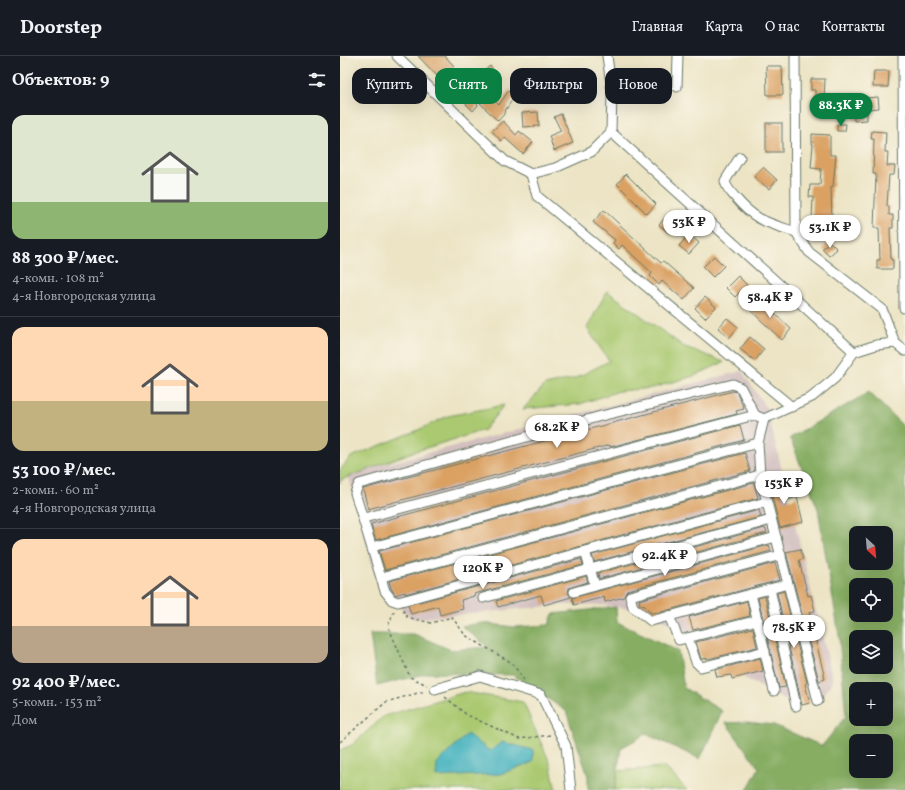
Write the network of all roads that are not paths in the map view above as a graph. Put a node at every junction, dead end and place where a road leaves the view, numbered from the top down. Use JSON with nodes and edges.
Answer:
{"nodes":[{"id":1,"x":397,"y":56,"type":"edge"},
{"id":2,"x":607,"y":56,"type":"edge"},
{"id":3,"x":678,"y":56,"type":"edge"},
{"id":4,"x":795,"y":56,"type":"edge"},
{"id":5,"x":903,"y":56,"type":"edge"},
{"id":6,"x":677,"y":87,"type":"dead end"},
{"id":7,"x":611,"y":132,"type":"junction"},
{"id":8,"x":740,"y":157,"type":"dead end"},
{"id":9,"x":531,"y":174,"type":"junction"},
{"id":10,"x":796,"y":232,"type":"junction"},
{"id":11,"x":904,"y":308,"type":"edge"},
{"id":12,"x":895,"y":343,"type":"junction"},
{"id":13,"x":854,"y":352,"type":"junction"},
{"id":14,"x":905,"y":352,"type":"edge"},
{"id":15,"x":792,"y":407,"type":"junction"},
{"id":16,"x":755,"y":415,"type":"junction"},
{"id":17,"x":764,"y":419,"type":"junction"},
{"id":18,"x":758,"y":443,"type":"junction"},
{"id":19,"x":760,"y":475,"type":"junction"},
{"id":20,"x":766,"y":502,"type":"junction"},
{"id":21,"x":364,"y":518,"type":"junction"},
{"id":22,"x":771,"y":520,"type":"junction"},
{"id":23,"x":776,"y":537,"type":"junction"},
{"id":24,"x":372,"y":547,"type":"junction"},
{"id":25,"x":585,"y":551,"type":"junction"},
{"id":26,"x":781,"y":555,"type":"junction"},
{"id":27,"x":590,"y":570,"type":"junction"},
{"id":28,"x":382,"y":576,"type":"junction"},
{"id":29,"x":788,"y":584,"type":"junction"},
{"id":30,"x":595,"y":586,"type":"junction"},
{"id":31,"x":770,"y":588,"type":"junction"},
{"id":32,"x":574,"y":592,"type":"dead end"},
{"id":33,"x":751,"y":594,"type":"junction"},
{"id":34,"x":483,"y":598,"type":"dead end"},
{"id":35,"x":669,"y":616,"type":"junction"},
{"id":36,"x":758,"y":620,"type":"junction"},
{"id":37,"x":688,"y":638,"type":"junction"},
{"id":38,"x":765,"y":651,"type":"junction"},
{"id":39,"x":435,"y":688,"type":"road end"},
{"id":40,"x":774,"y":691,"type":"dead end"},
{"id":41,"x":818,"y":701,"type":"dead end"},
{"id":42,"x":796,"y":706,"type":"dead end"},
{"id":43,"x":571,"y":790,"type":"edge"}],
"edges":[{"from":1,"to":9,"type":"street"},
{"from":2,"to":7,"type":"street"},
{"from":3,"to":6,"type":"street"},
{"from":4,"to":10,"type":"street"},
{"from":5,"to":11,"type":"street"},
{"from":7,"to":9,"type":"street"},
{"from":7,"to":13,"type":"street"},
{"from":8,"to":10,"type":"street"},
{"from":9,"to":15,"type":"street"},
{"from":10,"to":12,"type":"street"},
{"from":12,"to":13,"type":"street"},
{"from":12,"to":14,"type":"street"},
{"from":13,"to":15,"type":"street"},
{"from":15,"to":17,"type":"street"},
{"from":16,"to":17,"type":"street"},
{"from":16,"to":21,"type":"street"},
{"from":16,"to":21,"type":"street"},
{"from":17,"to":18,"type":"street"},
{"from":18,"to":19,"type":"street"},
{"from":18,"to":24,"type":"street"},
{"from":19,"to":20,"type":"street"},
{"from":19,"to":28,"type":"street"},
{"from":20,"to":22,"type":"street"},
{"from":20,"to":25,"type":"street"},
{"from":21,"to":24,"type":"street"},
{"from":22,"to":23,"type":"street"},
{"from":22,"to":27,"type":"street"},
{"from":23,"to":26,"type":"street"},
{"from":23,"to":30,"type":"street"},
{"from":24,"to":28,"type":"street"},
{"from":25,"to":27,"type":"street"},
{"from":25,"to":28,"type":"street"},
{"from":26,"to":29,"type":"street"},
{"from":26,"to":35,"type":"street"},
{"from":27,"to":30,"type":"street"},
{"from":27,"to":34,"type":"street"},
{"from":29,"to":31,"type":"street"},
{"from":29,"to":41,"type":"street"},
{"from":30,"to":32,"type":"street"},
{"from":31,"to":33,"type":"street"},
{"from":31,"to":42,"type":"street"},
{"from":33,"to":35,"type":"street"},
{"from":33,"to":36,"type":"street"},
{"from":35,"to":37,"type":"street"},
{"from":36,"to":37,"type":"street"},
{"from":36,"to":38,"type":"street"},
{"from":37,"to":38,"type":"street"},
{"from":38,"to":40,"type":"street"},
{"from":39,"to":43,"type":"street"}]}
